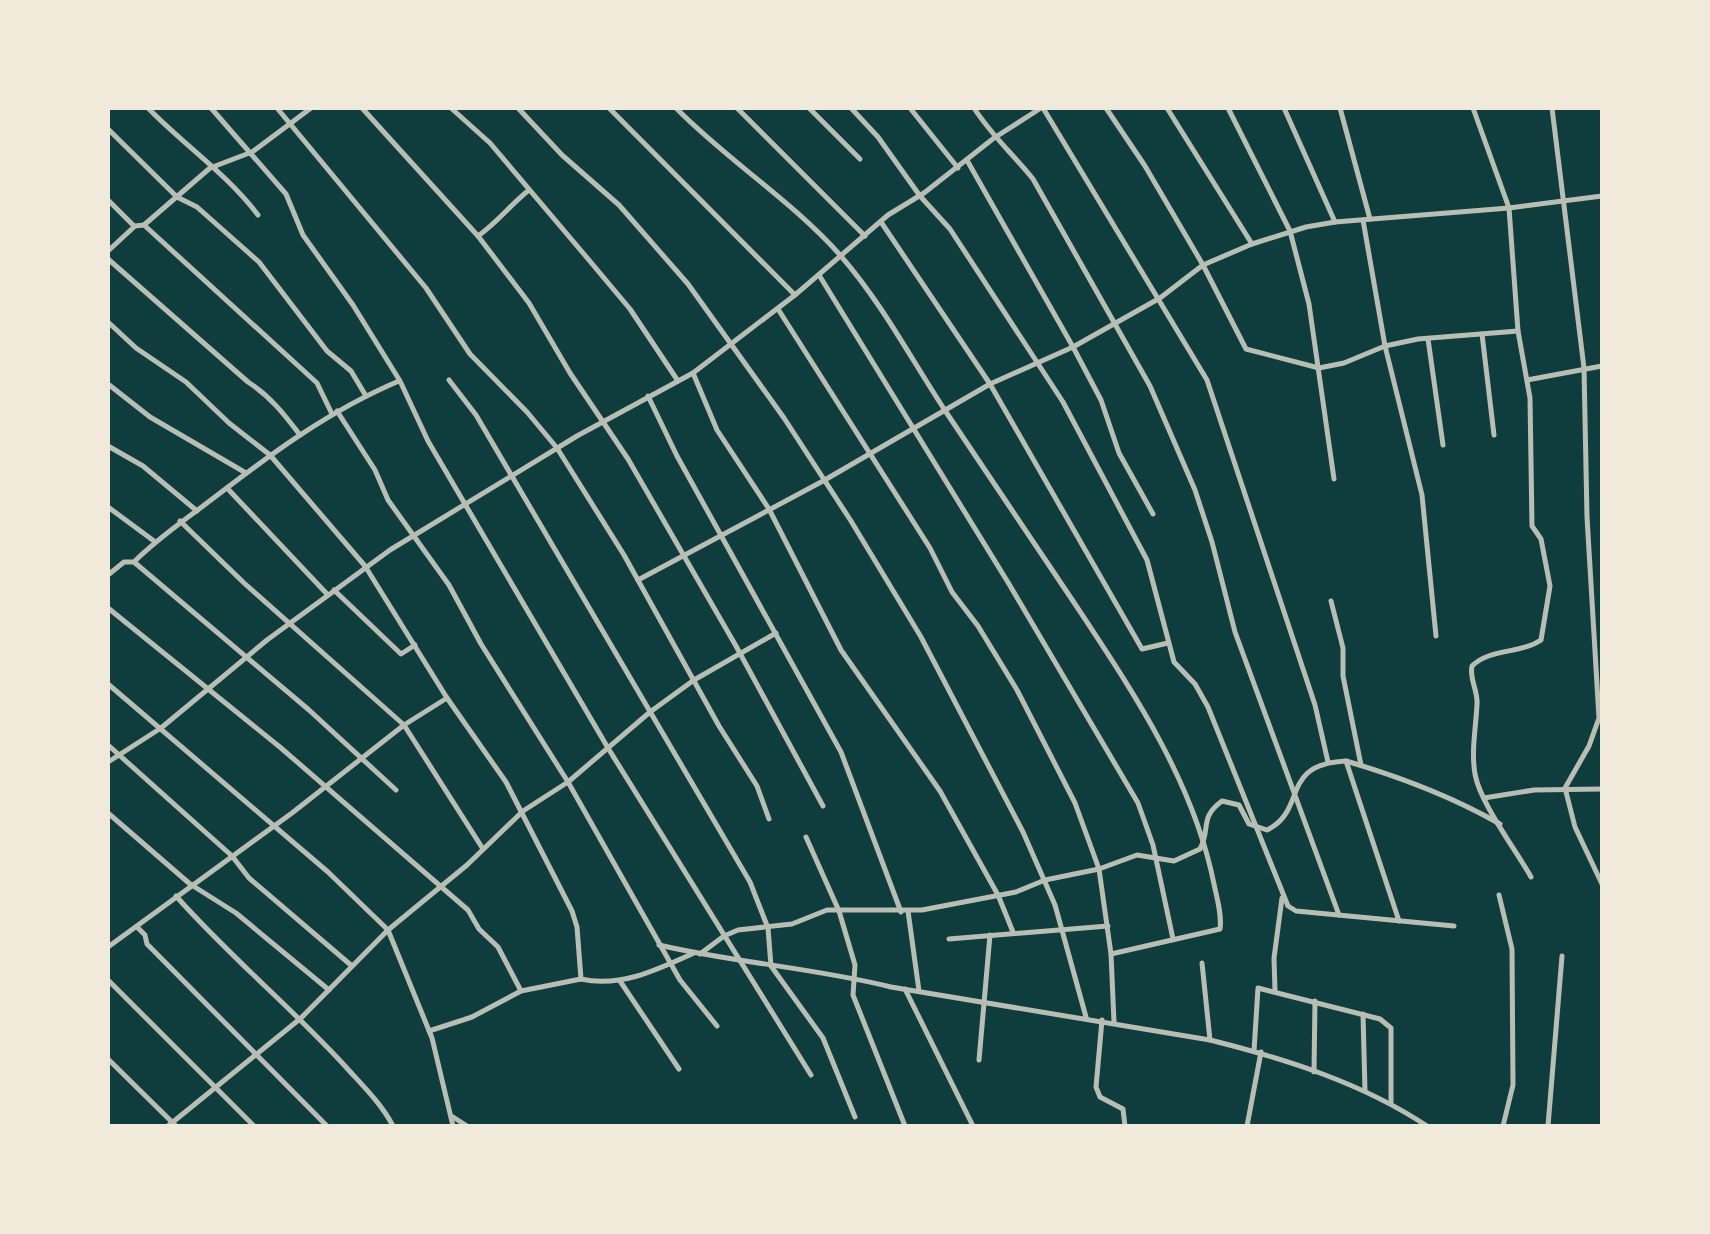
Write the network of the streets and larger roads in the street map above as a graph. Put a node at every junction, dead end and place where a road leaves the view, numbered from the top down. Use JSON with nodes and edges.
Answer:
{"nodes":[{"id":1,"x":148,"y":108,"type":"edge"},
{"id":2,"x":211,"y":108,"type":"edge"},
{"id":3,"x":277,"y":108,"type":"edge"},
{"id":4,"x":311,"y":108,"type":"edge"},
{"id":5,"x":362,"y":108,"type":"edge"},
{"id":6,"x":451,"y":108,"type":"edge"},
{"id":7,"x":518,"y":108,"type":"edge"},
{"id":8,"x":609,"y":108,"type":"edge"},
{"id":9,"x":676,"y":108,"type":"edge"},
{"id":10,"x":737,"y":108,"type":"edge"},
{"id":11,"x":809,"y":108,"type":"edge"},
{"id":12,"x":851,"y":108,"type":"edge"},
{"id":13,"x":910,"y":108,"type":"edge"},
{"id":14,"x":974,"y":108,"type":"edge"},
{"id":15,"x":1042,"y":108,"type":"edge"},
{"id":16,"x":1106,"y":108,"type":"edge"},
{"id":17,"x":1167,"y":108,"type":"edge"},
{"id":18,"x":1228,"y":108,"type":"edge"},
{"id":19,"x":1284,"y":108,"type":"edge"},
{"id":20,"x":1340,"y":108,"type":"edge"},
{"id":21,"x":1473,"y":108,"type":"edge"},
{"id":22,"x":1552,"y":108,"type":"edge"},
{"id":23,"x":290,"y":122,"type":"junction"},
{"id":24,"x":108,"y":129,"type":"edge"},
{"id":25,"x":994,"y":138,"type":"junction"},
{"id":26,"x":252,"y":152,"type":"junction"},
{"id":27,"x":860,"y":159,"type":"dead end"},
{"id":28,"x":968,"y":162,"type":"junction"},
{"id":29,"x":210,"y":168,"type":"junction"},
{"id":30,"x":959,"y":168,"type":"junction"},
{"id":31,"x":529,"y":190,"type":"junction"},
{"id":32,"x":920,"y":196,"type":"junction"},
{"id":33,"x":1602,"y":196,"type":"edge"},
{"id":34,"x":177,"y":197,"type":"junction"},
{"id":35,"x":108,"y":200,"type":"edge"},
{"id":36,"x":1566,"y":202,"type":"junction"},
{"id":37,"x":1510,"y":208,"type":"junction"},
{"id":38,"x":258,"y":215,"type":"dead end"},
{"id":39,"x":1367,"y":219,"type":"junction"},
{"id":40,"x":881,"y":222,"type":"junction"},
{"id":41,"x":1336,"y":222,"type":"junction"},
{"id":42,"x":135,"y":226,"type":"junction"},
{"id":43,"x":144,"y":226,"type":"junction"},
{"id":44,"x":1290,"y":231,"type":"junction"},
{"id":45,"x":478,"y":236,"type":"junction"},
{"id":46,"x":865,"y":236,"type":"junction"},
{"id":47,"x":1252,"y":244,"type":"junction"},
{"id":48,"x":108,"y":251,"type":"edge"},
{"id":49,"x":841,"y":257,"type":"junction"},
{"id":50,"x":108,"y":260,"type":"edge"},
{"id":51,"x":1203,"y":266,"type":"junction"},
{"id":52,"x":819,"y":275,"type":"junction"},
{"id":53,"x":795,"y":296,"type":"junction"},
{"id":54,"x":1160,"y":298,"type":"junction"},
{"id":55,"x":778,"y":309,"type":"junction"},
{"id":56,"x":108,"y":322,"type":"edge"},
{"id":57,"x":1112,"y":324,"type":"junction"},
{"id":58,"x":1518,"y":331,"type":"junction"},
{"id":59,"x":1482,"y":334,"type":"junction"},
{"id":60,"x":1428,"y":339,"type":"junction"},
{"id":61,"x":731,"y":344,"type":"junction"},
{"id":62,"x":1385,"y":346,"type":"junction"},
{"id":63,"x":1073,"y":347,"type":"junction"},
{"id":64,"x":1037,"y":363,"type":"junction"},
{"id":65,"x":1602,"y":366,"type":"edge"},
{"id":66,"x":1319,"y":368,"type":"junction"},
{"id":67,"x":1584,"y":368,"type":"junction"},
{"id":68,"x":693,"y":373,"type":"junction"},
{"id":69,"x":449,"y":380,"type":"dead end"},
{"id":70,"x":1527,"y":380,"type":"junction"},
{"id":71,"x":400,"y":381,"type":"junction"},
{"id":72,"x":678,"y":381,"type":"junction"},
{"id":73,"x":108,"y":384,"type":"edge"},
{"id":74,"x":990,"y":384,"type":"junction"},
{"id":75,"x":366,"y":396,"type":"junction"},
{"id":76,"x":648,"y":396,"type":"junction"},
{"id":77,"x":944,"y":409,"type":"junction"},
{"id":78,"x":334,"y":412,"type":"junction"},
{"id":79,"x":602,"y":422,"type":"junction"},
{"id":80,"x":911,"y":427,"type":"junction"},
{"id":81,"x":300,"y":435,"type":"junction"},
{"id":82,"x":1494,"y":435,"type":"dead end"},
{"id":83,"x":1444,"y":445,"type":"dead end"},
{"id":84,"x":108,"y":446,"type":"edge"},
{"id":85,"x":557,"y":448,"type":"junction"},
{"id":86,"x":270,"y":455,"type":"junction"},
{"id":87,"x":868,"y":455,"type":"junction"},
{"id":88,"x":246,"y":472,"type":"junction"},
{"id":89,"x":510,"y":476,"type":"junction"},
{"id":90,"x":1334,"y":479,"type":"dead end"},
{"id":91,"x":823,"y":481,"type":"junction"},
{"id":92,"x":227,"y":488,"type":"junction"},
{"id":93,"x":464,"y":503,"type":"junction"},
{"id":94,"x":108,"y":507,"type":"edge"},
{"id":95,"x":769,"y":509,"type":"junction"},
{"id":96,"x":197,"y":510,"type":"junction"},
{"id":97,"x":1152,"y":514,"type":"dead end"},
{"id":98,"x":180,"y":522,"type":"junction"},
{"id":99,"x":722,"y":534,"type":"junction"},
{"id":100,"x":412,"y":536,"type":"junction"},
{"id":101,"x":155,"y":541,"type":"junction"},
{"id":102,"x":683,"y":555,"type":"junction"},
{"id":103,"x":108,"y":561,"type":"edge"},
{"id":104,"x":134,"y":562,"type":"junction"},
{"id":105,"x":115,"y":566,"type":"junction"},
{"id":106,"x":366,"y":566,"type":"junction"},
{"id":107,"x":108,"y":575,"type":"edge"},
{"id":108,"x":638,"y":580,"type":"junction"},
{"id":109,"x":331,"y":592,"type":"junction"},
{"id":110,"x":1331,"y":601,"type":"dead end"},
{"id":111,"x":108,"y":608,"type":"edge"},
{"id":112,"x":289,"y":624,"type":"junction"},
{"id":113,"x":776,"y":633,"type":"junction"},
{"id":114,"x":1436,"y":636,"type":"dead end"},
{"id":115,"x":1168,"y":642,"type":"junction"},
{"id":116,"x":415,"y":645,"type":"junction"},
{"id":117,"x":740,"y":655,"type":"junction"},
{"id":118,"x":247,"y":656,"type":"junction"},
{"id":119,"x":694,"y":680,"type":"junction"},
{"id":120,"x":108,"y":684,"type":"edge"},
{"id":121,"x":207,"y":687,"type":"junction"},
{"id":122,"x":447,"y":698,"type":"junction"},
{"id":123,"x":650,"y":712,"type":"junction"},
{"id":124,"x":404,"y":725,"type":"junction"},
{"id":125,"x":160,"y":728,"type":"junction"},
{"id":126,"x":108,"y":745,"type":"edge"},
{"id":127,"x":608,"y":748,"type":"junction"},
{"id":128,"x":118,"y":753,"type":"junction"},
{"id":129,"x":362,"y":758,"type":"junction"},
{"id":130,"x":1346,"y":761,"type":"junction"},
{"id":131,"x":108,"y":762,"type":"edge"},
{"id":132,"x":1328,"y":762,"type":"junction"},
{"id":133,"x":1361,"y":765,"type":"junction"},
{"id":134,"x":568,"y":782,"type":"junction"},
{"id":135,"x":324,"y":788,"type":"junction"},
{"id":136,"x":1564,"y":788,"type":"junction"},
{"id":137,"x":1294,"y":789,"type":"junction"},
{"id":138,"x":1602,"y":789,"type":"edge"},
{"id":139,"x":396,"y":790,"type":"dead end"},
{"id":140,"x":1484,"y":798,"type":"junction"},
{"id":141,"x":823,"y":806,"type":"dead end"},
{"id":142,"x":524,"y":811,"type":"junction"},
{"id":143,"x":108,"y":814,"type":"edge"},
{"id":144,"x":769,"y":819,"type":"dead end"},
{"id":145,"x":1501,"y":824,"type":"junction"},
{"id":146,"x":275,"y":826,"type":"junction"},
{"id":147,"x":1256,"y":828,"type":"junction"},
{"id":148,"x":806,"y":838,"type":"dead end"},
{"id":149,"x":1204,"y":842,"type":"junction"},
{"id":150,"x":484,"y":849,"type":"junction"},
{"id":151,"x":232,"y":856,"type":"junction"},
{"id":152,"x":1154,"y":858,"type":"junction"},
{"id":153,"x":1099,"y":869,"type":"junction"},
{"id":154,"x":1531,"y":877,"type":"dead end"},
{"id":155,"x":1045,"y":880,"type":"junction"},
{"id":156,"x":190,"y":884,"type":"junction"},
{"id":157,"x":1602,"y":884,"type":"edge"},
{"id":158,"x":440,"y":888,"type":"junction"},
{"id":159,"x":998,"y":895,"type":"junction"},
{"id":160,"x":1282,"y":895,"type":"junction"},
{"id":161,"x":1498,"y":895,"type":"dead end"},
{"id":162,"x":176,"y":896,"type":"junction"},
{"id":163,"x":839,"y":911,"type":"junction"},
{"id":164,"x":904,"y":912,"type":"junction"},
{"id":165,"x":1338,"y":915,"type":"junction"},
{"id":166,"x":1398,"y":921,"type":"junction"},
{"id":167,"x":136,"y":926,"type":"junction"},
{"id":168,"x":1108,"y":926,"type":"junction"},
{"id":169,"x":1454,"y":926,"type":"dead end"},
{"id":170,"x":768,"y":928,"type":"junction"},
{"id":171,"x":388,"y":930,"type":"junction"},
{"id":172,"x":1063,"y":931,"type":"junction"},
{"id":173,"x":1013,"y":932,"type":"junction"},
{"id":174,"x":990,"y":935,"type":"junction"},
{"id":175,"x":724,"y":936,"type":"junction"},
{"id":176,"x":949,"y":939,"type":"dead end"},
{"id":177,"x":1173,"y":940,"type":"junction"},
{"id":178,"x":659,"y":945,"type":"junction"},
{"id":179,"x":108,"y":947,"type":"edge"},
{"id":180,"x":698,"y":954,"type":"junction"},
{"id":181,"x":1112,"y":954,"type":"junction"},
{"id":182,"x":1562,"y":956,"type":"dead end"},
{"id":183,"x":741,"y":962,"type":"junction"},
{"id":184,"x":1202,"y":963,"type":"dead end"},
{"id":185,"x":670,"y":964,"type":"junction"},
{"id":186,"x":352,"y":966,"type":"junction"},
{"id":187,"x":772,"y":966,"type":"junction"},
{"id":188,"x":852,"y":977,"type":"junction"},
{"id":189,"x":581,"y":978,"type":"junction"},
{"id":190,"x":108,"y":980,"type":"edge"},
{"id":191,"x":620,"y":982,"type":"junction"},
{"id":192,"x":906,"y":989,"type":"junction"},
{"id":193,"x":330,"y":990,"type":"junction"},
{"id":194,"x":521,"y":991,"type":"junction"},
{"id":195,"x":919,"y":991,"type":"junction"},
{"id":196,"x":1275,"y":991,"type":"junction"},
{"id":197,"x":1314,"y":1001,"type":"junction"},
{"id":198,"x":985,"y":1003,"type":"junction"},
{"id":199,"x":1363,"y":1014,"type":"junction"},
{"id":200,"x":1086,"y":1017,"type":"junction"},
{"id":201,"x":301,"y":1018,"type":"junction"},
{"id":202,"x":1102,"y":1020,"type":"junction"},
{"id":203,"x":1114,"y":1022,"type":"junction"},
{"id":204,"x":717,"y":1026,"type":"dead end"},
{"id":205,"x":429,"y":1030,"type":"junction"},
{"id":206,"x":1210,"y":1040,"type":"junction"},
{"id":207,"x":1258,"y":1052,"type":"junction"},
{"id":208,"x":256,"y":1053,"type":"junction"},
{"id":209,"x":108,"y":1059,"type":"edge"},
{"id":210,"x":978,"y":1060,"type":"dead end"},
{"id":211,"x":679,"y":1069,"type":"dead end"},
{"id":212,"x":1314,"y":1072,"type":"junction"},
{"id":213,"x":810,"y":1075,"type":"dead end"},
{"id":214,"x":216,"y":1088,"type":"junction"},
{"id":215,"x":1364,"y":1091,"type":"junction"},
{"id":216,"x":1390,"y":1102,"type":"junction"},
{"id":217,"x":451,"y":1116,"type":"junction"},
{"id":218,"x":855,"y":1117,"type":"dead end"},
{"id":219,"x":172,"y":1125,"type":"edge"},
{"id":220,"x":254,"y":1126,"type":"edge"},
{"id":221,"x":327,"y":1126,"type":"edge"},
{"id":222,"x":393,"y":1126,"type":"edge"},
{"id":223,"x":453,"y":1126,"type":"edge"},
{"id":224,"x":467,"y":1126,"type":"edge"},
{"id":225,"x":905,"y":1126,"type":"edge"},
{"id":226,"x":973,"y":1126,"type":"edge"},
{"id":227,"x":1125,"y":1126,"type":"edge"},
{"id":228,"x":1247,"y":1126,"type":"edge"},
{"id":229,"x":1428,"y":1126,"type":"edge"},
{"id":230,"x":1503,"y":1126,"type":"edge"},
{"id":231,"x":1548,"y":1126,"type":"edge"}],
"edges":[{"from":1,"to":29,"type":"street"},
{"from":2,"to":26,"type":"street"},
{"from":3,"to":23,"type":"street"},
{"from":4,"to":23,"type":"street"},
{"from":5,"to":45,"type":"street"},
{"from":6,"to":31,"type":"street"},
{"from":7,"to":61,"type":"street"},
{"from":8,"to":53,"type":"street"},
{"from":9,"to":49,"type":"street"},
{"from":10,"to":46,"type":"street"},
{"from":11,"to":27,"type":"street"},
{"from":12,"to":32,"type":"street"},
{"from":13,"to":30,"type":"street"},
{"from":14,"to":25,"type":"street"},
{"from":15,"to":25,"type":"street"},
{"from":15,"to":54,"type":"street"},
{"from":16,"to":51,"type":"street"},
{"from":17,"to":47,"type":"street"},
{"from":18,"to":44,"type":"street"},
{"from":19,"to":41,"type":"street"},
{"from":20,"to":39,"type":"street"},
{"from":21,"to":37,"type":"street"},
{"from":22,"to":36,"type":"street"},
{"from":23,"to":26,"type":"street"},
{"from":23,"to":85,"type":"street"},
{"from":24,"to":34,"type":"street"},
{"from":25,"to":28,"type":"street"},
{"from":25,"to":57,"type":"street"},
{"from":26,"to":29,"type":"street"},
{"from":26,"to":71,"type":"street"},
{"from":28,"to":30,"type":"street"},
{"from":28,"to":63,"type":"street"},
{"from":29,"to":34,"type":"street"},
{"from":29,"to":38,"type":"street"},
{"from":30,"to":32,"type":"street"},
{"from":31,"to":45,"type":"street"},
{"from":31,"to":72,"type":"street"},
{"from":32,"to":40,"type":"street"},
{"from":32,"to":64,"type":"street"},
{"from":33,"to":36,"type":"street"},
{"from":34,"to":43,"type":"street"},
{"from":34,"to":75,"type":"street"},
{"from":35,"to":42,"type":"street"},
{"from":36,"to":37,"type":"street"},
{"from":36,"to":67,"type":"street"},
{"from":37,"to":39,"type":"street"},
{"from":37,"to":58,"type":"street"},
{"from":39,"to":41,"type":"street"},
{"from":39,"to":62,"type":"street"},
{"from":40,"to":46,"type":"street"},
{"from":40,"to":74,"type":"street"},
{"from":41,"to":44,"type":"street"},
{"from":42,"to":43,"type":"street"},
{"from":42,"to":48,"type":"street"},
{"from":43,"to":78,"type":"street"},
{"from":44,"to":47,"type":"street"},
{"from":44,"to":66,"type":"street"},
{"from":45,"to":79,"type":"street"},
{"from":46,"to":49,"type":"street"},
{"from":47,"to":51,"type":"street"},
{"from":49,"to":52,"type":"street"},
{"from":49,"to":77,"type":"street"},
{"from":50,"to":81,"type":"street"},
{"from":51,"to":54,"type":"street"},
{"from":51,"to":66,"type":"street"},
{"from":52,"to":53,"type":"street"},
{"from":52,"to":80,"type":"street"},
{"from":53,"to":55,"type":"street"},
{"from":54,"to":57,"type":"street"},
{"from":54,"to":132,"type":"street"},
{"from":55,"to":61,"type":"street"},
{"from":55,"to":87,"type":"street"},
{"from":56,"to":86,"type":"street"},
{"from":57,"to":63,"type":"street"},
{"from":57,"to":137,"type":"street"},
{"from":58,"to":59,"type":"street"},
{"from":58,"to":70,"type":"street"},
{"from":59,"to":60,"type":"street"},
{"from":59,"to":82,"type":"street"},
{"from":60,"to":62,"type":"street"},
{"from":60,"to":83,"type":"street"},
{"from":61,"to":68,"type":"street"},
{"from":61,"to":91,"type":"street"},
{"from":62,"to":66,"type":"street"},
{"from":62,"to":114,"type":"street"},
{"from":63,"to":64,"type":"street"},
{"from":63,"to":97,"type":"street"},
{"from":64,"to":74,"type":"street"},
{"from":64,"to":115,"type":"street"},
{"from":65,"to":67,"type":"street"},
{"from":66,"to":90,"type":"street"},
{"from":67,"to":70,"type":"street"},
{"from":67,"to":136,"type":"street"},
{"from":68,"to":72,"type":"street"},
{"from":68,"to":95,"type":"street"},
{"from":69,"to":89,"type":"street"},
{"from":70,"to":140,"type":"street"},
{"from":71,"to":75,"type":"street"},
{"from":71,"to":93,"type":"street"},
{"from":72,"to":76,"type":"street"},
{"from":73,"to":88,"type":"street"},
{"from":74,"to":77,"type":"street"},
{"from":74,"to":115,"type":"street"},
{"from":75,"to":78,"type":"street"},
{"from":76,"to":79,"type":"street"},
{"from":76,"to":99,"type":"street"},
{"from":77,"to":80,"type":"street"},
{"from":77,"to":149,"type":"street"},
{"from":78,"to":81,"type":"street"},
{"from":78,"to":100,"type":"street"},
{"from":79,"to":85,"type":"street"},
{"from":79,"to":102,"type":"street"},
{"from":80,"to":87,"type":"street"},
{"from":80,"to":152,"type":"street"},
{"from":81,"to":86,"type":"street"},
{"from":84,"to":96,"type":"street"},
{"from":85,"to":89,"type":"street"},
{"from":85,"to":108,"type":"street"},
{"from":86,"to":88,"type":"street"},
{"from":86,"to":106,"type":"street"},
{"from":87,"to":91,"type":"street"},
{"from":87,"to":153,"type":"street"},
{"from":88,"to":92,"type":"street"},
{"from":89,"to":93,"type":"street"},
{"from":89,"to":123,"type":"street"},
{"from":91,"to":95,"type":"street"},
{"from":91,"to":155,"type":"street"},
{"from":92,"to":96,"type":"street"},
{"from":92,"to":109,"type":"street"},
{"from":93,"to":100,"type":"street"},
{"from":93,"to":127,"type":"street"},
{"from":94,"to":101,"type":"street"},
{"from":95,"to":99,"type":"street"},
{"from":95,"to":159,"type":"street"},
{"from":96,"to":98,"type":"street"},
{"from":98,"to":101,"type":"street"},
{"from":98,"to":112,"type":"street"},
{"from":99,"to":102,"type":"street"},
{"from":99,"to":113,"type":"street"},
{"from":100,"to":106,"type":"street"},
{"from":100,"to":134,"type":"street"},
{"from":101,"to":104,"type":"street"},
{"from":102,"to":108,"type":"street"},
{"from":102,"to":117,"type":"street"},
{"from":103,"to":105,"type":"street"},
{"from":104,"to":105,"type":"street"},
{"from":104,"to":118,"type":"street"},
{"from":105,"to":107,"type":"street"},
{"from":106,"to":109,"type":"street"},
{"from":106,"to":116,"type":"street"},
{"from":108,"to":119,"type":"street"},
{"from":109,"to":112,"type":"street"},
{"from":109,"to":116,"type":"street"},
{"from":110,"to":133,"type":"street"},
{"from":111,"to":121,"type":"street"},
{"from":112,"to":118,"type":"street"},
{"from":112,"to":124,"type":"street"},
{"from":113,"to":117,"type":"street"},
{"from":113,"to":164,"type":"street"},
{"from":115,"to":147,"type":"street"},
{"from":116,"to":122,"type":"street"},
{"from":117,"to":119,"type":"street"},
{"from":117,"to":141,"type":"street"},
{"from":118,"to":121,"type":"street"},
{"from":118,"to":129,"type":"street"},
{"from":119,"to":123,"type":"street"},
{"from":119,"to":144,"type":"street"},
{"from":120,"to":125,"type":"street"},
{"from":121,"to":125,"type":"street"},
{"from":121,"to":135,"type":"street"},
{"from":122,"to":124,"type":"street"},
{"from":122,"to":142,"type":"street"},
{"from":123,"to":127,"type":"street"},
{"from":123,"to":170,"type":"street"},
{"from":124,"to":129,"type":"street"},
{"from":124,"to":150,"type":"street"},
{"from":125,"to":128,"type":"street"},
{"from":125,"to":146,"type":"street"},
{"from":126,"to":128,"type":"street"},
{"from":127,"to":134,"type":"street"},
{"from":127,"to":175,"type":"street"},
{"from":128,"to":131,"type":"street"},
{"from":128,"to":151,"type":"street"},
{"from":129,"to":135,"type":"street"},
{"from":129,"to":139,"type":"street"},
{"from":130,"to":132,"type":"street"},
{"from":130,"to":133,"type":"street"},
{"from":130,"to":166,"type":"street"},
{"from":132,"to":137,"type":"street"},
{"from":133,"to":145,"type":"street"},
{"from":134,"to":142,"type":"street"},
{"from":134,"to":178,"type":"street"},
{"from":135,"to":146,"type":"street"},
{"from":135,"to":158,"type":"street"},
{"from":136,"to":138,"type":"street"},
{"from":136,"to":140,"type":"street"},
{"from":136,"to":157,"type":"street"},
{"from":137,"to":147,"type":"street"},
{"from":137,"to":165,"type":"street"},
{"from":140,"to":145,"type":"street"},
{"from":142,"to":150,"type":"street"},
{"from":142,"to":189,"type":"street"},
{"from":143,"to":156,"type":"street"},
{"from":145,"to":154,"type":"street"},
{"from":146,"to":151,"type":"street"},
{"from":146,"to":171,"type":"street"},
{"from":147,"to":149,"type":"street"},
{"from":147,"to":160,"type":"street"},
{"from":148,"to":163,"type":"street"},
{"from":149,"to":152,"type":"street"},
{"from":149,"to":177,"type":"street"},
{"from":150,"to":158,"type":"street"},
{"from":151,"to":156,"type":"street"},
{"from":151,"to":186,"type":"street"},
{"from":152,"to":153,"type":"street"},
{"from":152,"to":177,"type":"street"},
{"from":153,"to":155,"type":"street"},
{"from":153,"to":168,"type":"street"},
{"from":155,"to":159,"type":"street"},
{"from":155,"to":172,"type":"street"},
{"from":156,"to":162,"type":"street"},
{"from":156,"to":193,"type":"street"},
{"from":158,"to":171,"type":"street"},
{"from":158,"to":194,"type":"street"},
{"from":159,"to":164,"type":"street"},
{"from":159,"to":173,"type":"street"},
{"from":160,"to":165,"type":"street"},
{"from":160,"to":196,"type":"street"},
{"from":161,"to":230,"type":"street"},
{"from":162,"to":167,"type":"street"},
{"from":162,"to":201,"type":"street"},
{"from":163,"to":164,"type":"street"},
{"from":163,"to":170,"type":"street"},
{"from":163,"to":188,"type":"street"},
{"from":164,"to":195,"type":"street"},
{"from":165,"to":166,"type":"street"},
{"from":166,"to":169,"type":"street"},
{"from":167,"to":179,"type":"street"},
{"from":167,"to":208,"type":"street"},
{"from":168,"to":172,"type":"street"},
{"from":168,"to":181,"type":"street"},
{"from":170,"to":175,"type":"street"},
{"from":170,"to":187,"type":"street"},
{"from":171,"to":186,"type":"street"},
{"from":171,"to":205,"type":"street"},
{"from":172,"to":173,"type":"street"},
{"from":172,"to":200,"type":"street"},
{"from":173,"to":174,"type":"street"},
{"from":174,"to":176,"type":"street"},
{"from":174,"to":198,"type":"street"},
{"from":175,"to":180,"type":"street"},
{"from":175,"to":183,"type":"street"},
{"from":177,"to":181,"type":"street"},
{"from":178,"to":180,"type":"street"},
{"from":178,"to":185,"type":"street"},
{"from":180,"to":183,"type":"street"},
{"from":180,"to":185,"type":"street"},
{"from":181,"to":203,"type":"street"},
{"from":182,"to":231,"type":"street"},
{"from":183,"to":187,"type":"street"},
{"from":183,"to":213,"type":"street"},
{"from":184,"to":206,"type":"street"},
{"from":185,"to":191,"type":"street"},
{"from":185,"to":204,"type":"street"},
{"from":186,"to":193,"type":"street"},
{"from":187,"to":188,"type":"street"},
{"from":187,"to":218,"type":"street"},
{"from":188,"to":192,"type":"street"},
{"from":188,"to":225,"type":"street"},
{"from":189,"to":191,"type":"street"},
{"from":189,"to":194,"type":"street"},
{"from":190,"to":214,"type":"street"},
{"from":191,"to":211,"type":"street"},
{"from":192,"to":195,"type":"street"},
{"from":192,"to":226,"type":"street"},
{"from":193,"to":201,"type":"street"},
{"from":194,"to":205,"type":"street"},
{"from":195,"to":198,"type":"street"},
{"from":196,"to":197,"type":"street"},
{"from":196,"to":207,"type":"street"},
{"from":197,"to":199,"type":"street"},
{"from":197,"to":212,"type":"street"},
{"from":198,"to":200,"type":"street"},
{"from":198,"to":210,"type":"street"},
{"from":199,"to":215,"type":"street"},
{"from":199,"to":216,"type":"street"},
{"from":200,"to":202,"type":"street"},
{"from":201,"to":208,"type":"street"},
{"from":201,"to":222,"type":"street"},
{"from":202,"to":203,"type":"street"},
{"from":202,"to":227,"type":"street"},
{"from":203,"to":206,"type":"street"},
{"from":205,"to":217,"type":"street"},
{"from":206,"to":207,"type":"street"},
{"from":207,"to":212,"type":"street"},
{"from":207,"to":228,"type":"street"},
{"from":208,"to":214,"type":"street"},
{"from":208,"to":221,"type":"street"},
{"from":209,"to":219,"type":"street"},
{"from":212,"to":215,"type":"street"},
{"from":214,"to":219,"type":"street"},
{"from":214,"to":220,"type":"street"},
{"from":215,"to":216,"type":"street"},
{"from":216,"to":229,"type":"street"},
{"from":217,"to":223,"type":"street"},
{"from":217,"to":224,"type":"street"}]}
